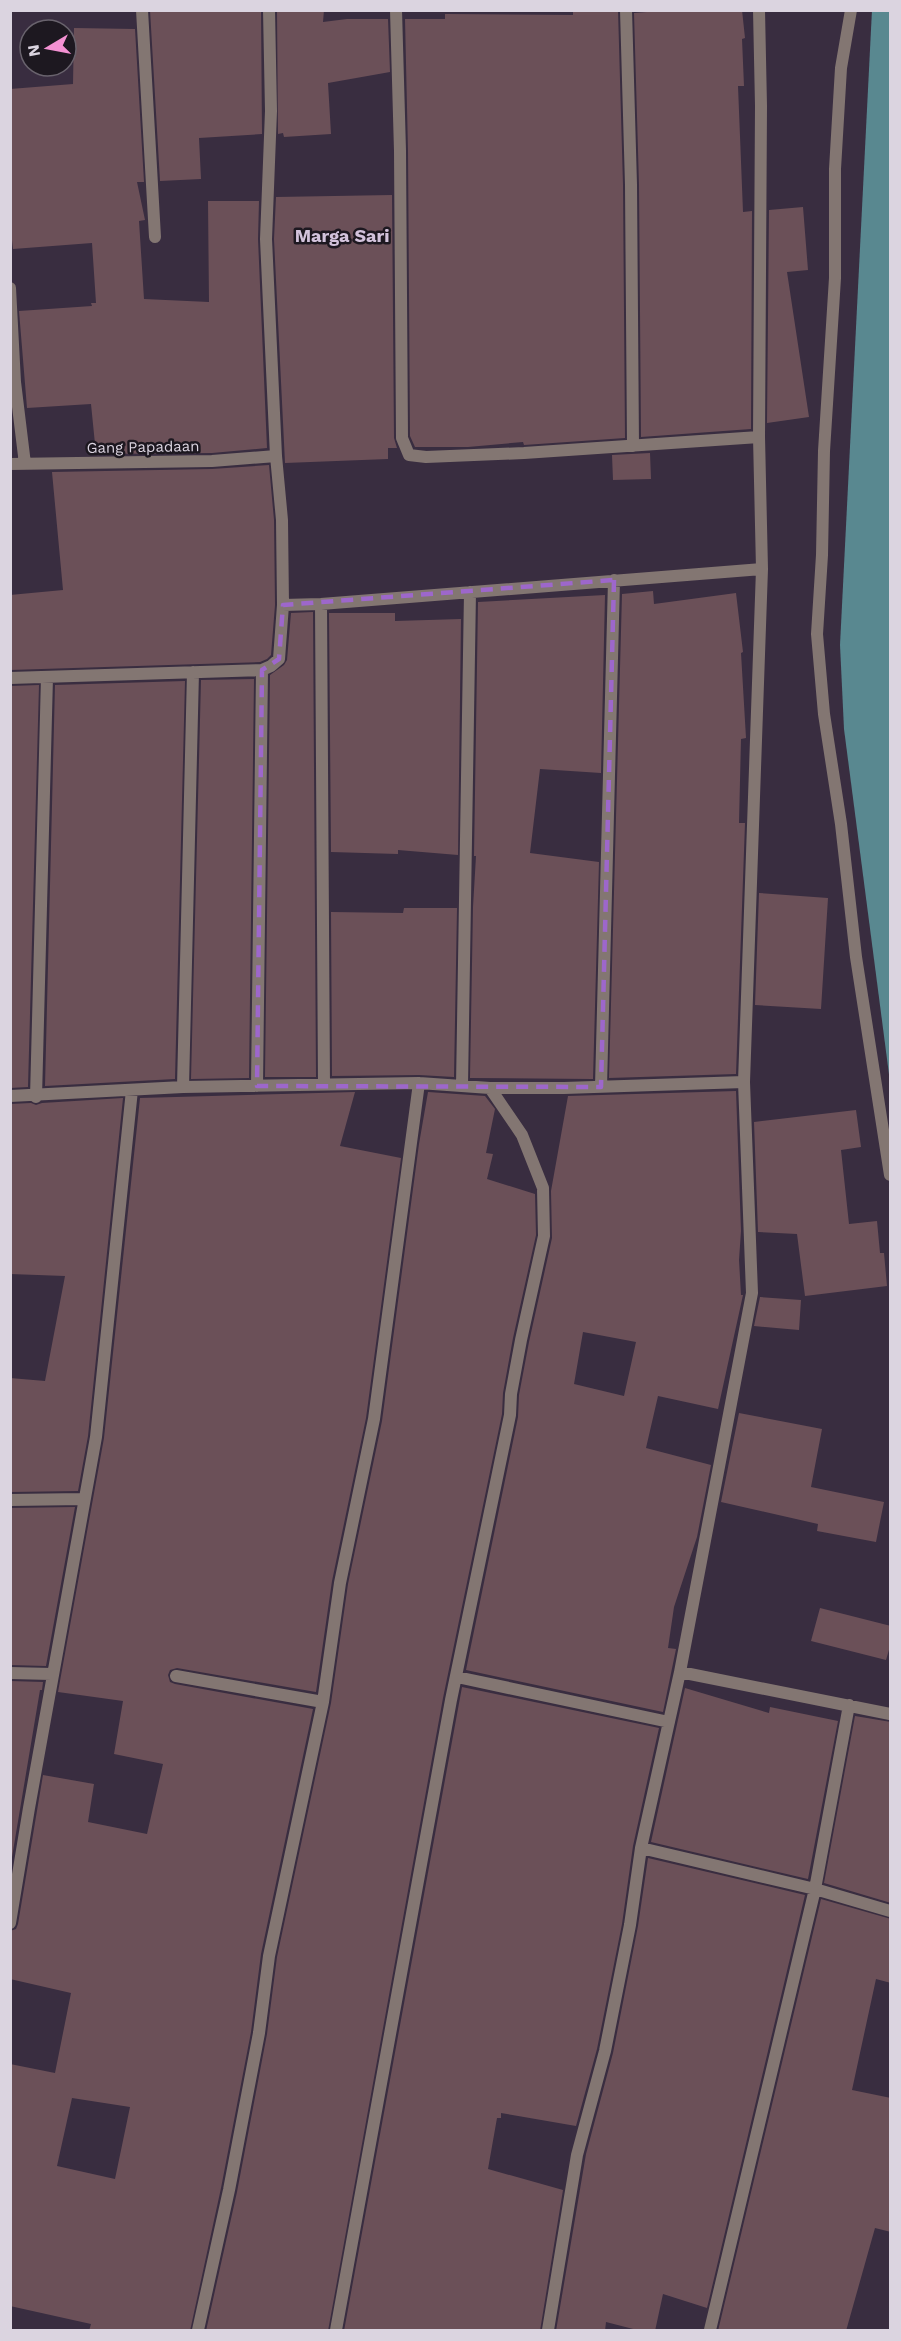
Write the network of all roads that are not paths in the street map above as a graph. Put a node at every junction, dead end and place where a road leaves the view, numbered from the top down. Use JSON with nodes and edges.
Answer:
{"nodes":[{"id":1,"x":142,"y":10,"type":"edge"},
{"id":2,"x":269,"y":10,"type":"edge"},
{"id":3,"x":626,"y":10,"type":"edge"},
{"id":4,"x":759,"y":10,"type":"edge"},
{"id":5,"x":851,"y":10,"type":"edge"},
{"id":6,"x":397,"y":11,"type":"edge"},
{"id":7,"x":155,"y":237,"type":"dead end"},
{"id":8,"x":10,"y":288,"type":"edge"},
{"id":9,"x":759,"y":437,"type":"junction"},
{"id":10,"x":633,"y":446,"type":"junction"},
{"id":11,"x":276,"y":456,"type":"junction"},
{"id":12,"x":10,"y":464,"type":"edge"},
{"id":13,"x":25,"y":464,"type":"junction"},
{"id":14,"x":762,"y":569,"type":"junction"},
{"id":15,"x":614,"y":580,"type":"junction"},
{"id":16,"x":470,"y":592,"type":"junction"},
{"id":17,"x":283,"y":604,"type":"junction"},
{"id":18,"x":321,"y":604,"type":"junction"},
{"id":19,"x":262,"y":670,"type":"junction"},
{"id":20,"x":193,"y":672,"type":"junction"},
{"id":21,"x":47,"y":677,"type":"junction"},
{"id":22,"x":10,"y":678,"type":"edge"},
{"id":23,"x":744,"y":1082,"type":"junction"},
{"id":24,"x":419,"y":1083,"type":"junction"},
{"id":25,"x":324,"y":1085,"type":"junction"},
{"id":26,"x":257,"y":1086,"type":"junction"},
{"id":27,"x":462,"y":1086,"type":"junction"},
{"id":28,"x":183,"y":1087,"type":"junction"},
{"id":29,"x":601,"y":1087,"type":"junction"},
{"id":30,"x":490,"y":1088,"type":"junction"},
{"id":31,"x":132,"y":1090,"type":"junction"},
{"id":32,"x":10,"y":1096,"type":"edge"},
{"id":33,"x":36,"y":1097,"type":"junction"},
{"id":34,"x":891,"y":1175,"type":"edge"},
{"id":35,"x":84,"y":1499,"type":"junction"},
{"id":36,"x":10,"y":1500,"type":"edge"},
{"id":37,"x":680,"y":1672,"type":"junction"},
{"id":38,"x":10,"y":1673,"type":"edge"},
{"id":39,"x":52,"y":1674,"type":"junction"},
{"id":40,"x":176,"y":1676,"type":"dead end"},
{"id":41,"x":457,"y":1677,"type":"junction"},
{"id":42,"x":323,"y":1702,"type":"junction"},
{"id":43,"x":849,"y":1705,"type":"junction"},
{"id":44,"x":891,"y":1714,"type":"edge"},
{"id":45,"x":669,"y":1722,"type":"junction"},
{"id":46,"x":641,"y":1848,"type":"junction"},
{"id":47,"x":15,"y":1866,"type":"edge"},
{"id":48,"x":815,"y":1889,"type":"junction"},
{"id":49,"x":891,"y":1911,"type":"edge"},
{"id":50,"x":10,"y":1923,"type":"edge"},
{"id":51,"x":198,"y":2331,"type":"edge"},
{"id":52,"x":336,"y":2331,"type":"edge"},
{"id":53,"x":548,"y":2331,"type":"edge"},
{"id":54,"x":710,"y":2331,"type":"edge"}],
"edges":[{"from":1,"to":7,"type":"street"},
{"from":2,"to":11,"type":"street"},
{"from":3,"to":10,"type":"street"},
{"from":4,"to":9,"type":"street"},
{"from":5,"to":34,"type":"street"},
{"from":6,"to":10,"type":"street"},
{"from":8,"to":13,"type":"street"},
{"from":9,"to":10,"type":"street"},
{"from":9,"to":14,"type":"street"},
{"from":11,"to":13,"type":"street","name":"Gang Papadaan"},
{"from":11,"to":17,"type":"street"},
{"from":12,"to":13,"type":"street","name":"Gang Papadaan"},
{"from":14,"to":15,"type":"street"},
{"from":14,"to":23,"type":"street"},
{"from":15,"to":16,"type":"street"},
{"from":15,"to":29,"type":"street"},
{"from":16,"to":18,"type":"street"},
{"from":16,"to":27,"type":"street"},
{"from":17,"to":18,"type":"street"},
{"from":17,"to":19,"type":"street"},
{"from":18,"to":25,"type":"street"},
{"from":19,"to":20,"type":"street"},
{"from":19,"to":26,"type":"street"},
{"from":20,"to":21,"type":"street"},
{"from":20,"to":28,"type":"street"},
{"from":21,"to":22,"type":"street"},
{"from":21,"to":33,"type":"street"},
{"from":23,"to":29,"type":"street"},
{"from":23,"to":37,"type":"street"},
{"from":24,"to":25,"type":"street"},
{"from":24,"to":27,"type":"street"},
{"from":24,"to":42,"type":"street"},
{"from":25,"to":26,"type":"street"},
{"from":26,"to":28,"type":"street"},
{"from":27,"to":30,"type":"street"},
{"from":28,"to":31,"type":"street"},
{"from":29,"to":30,"type":"street"},
{"from":30,"to":41,"type":"street"},
{"from":31,"to":33,"type":"street"},
{"from":31,"to":35,"type":"street"},
{"from":32,"to":33,"type":"street"},
{"from":35,"to":36,"type":"street"},
{"from":35,"to":39,"type":"street"},
{"from":37,"to":43,"type":"street"},
{"from":37,"to":45,"type":"street"},
{"from":38,"to":39,"type":"street"},
{"from":39,"to":47,"type":"street"},
{"from":40,"to":42,"type":"street"},
{"from":41,"to":45,"type":"street"},
{"from":41,"to":52,"type":"street"},
{"from":42,"to":51,"type":"street"},
{"from":43,"to":44,"type":"street"},
{"from":43,"to":48,"type":"street"},
{"from":45,"to":46,"type":"street"},
{"from":46,"to":48,"type":"street"},
{"from":46,"to":53,"type":"street"},
{"from":47,"to":50,"type":"street"},
{"from":48,"to":49,"type":"street"},
{"from":48,"to":54,"type":"street"}]}
